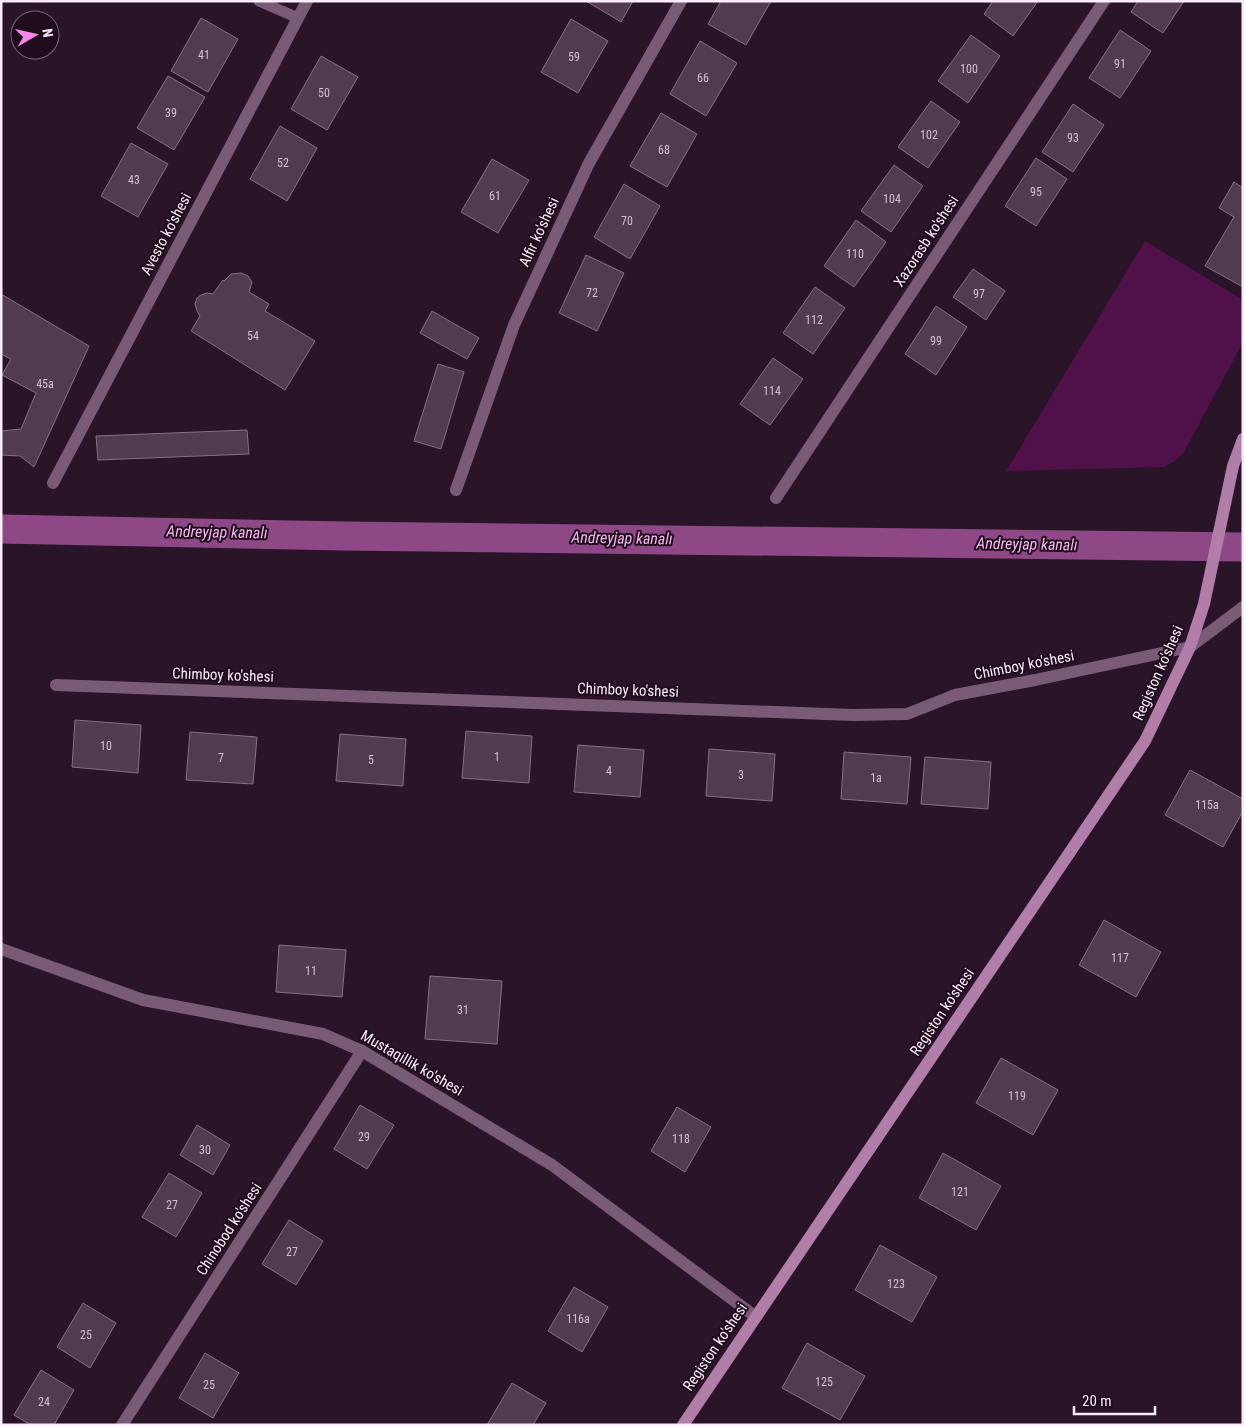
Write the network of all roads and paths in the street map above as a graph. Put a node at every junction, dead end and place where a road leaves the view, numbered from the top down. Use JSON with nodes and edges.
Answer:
{"nodes":[{"id":1,"x":259,"y":1,"type":"edge"},
{"id":2,"x":307,"y":1,"type":"edge"},
{"id":3,"x":681,"y":1,"type":"edge"},
{"id":4,"x":1104,"y":1,"type":"edge"},
{"id":5,"x":298,"y":18,"type":"junction"},
{"id":6,"x":1243,"y":439,"type":"edge"},
{"id":7,"x":53,"y":483,"type":"dead end"},
{"id":8,"x":456,"y":490,"type":"dead end"},
{"id":9,"x":776,"y":498,"type":"dead end"},
{"id":10,"x":1243,"y":607,"type":"edge"},
{"id":11,"x":1190,"y":647,"type":"junction"},
{"id":12,"x":56,"y":685,"type":"dead end"},
{"id":13,"x":1,"y":949,"type":"edge"},
{"id":14,"x":362,"y":1051,"type":"junction"},
{"id":15,"x":756,"y":1317,"type":"junction"},
{"id":16,"x":122,"y":1425,"type":"edge"},
{"id":17,"x":683,"y":1425,"type":"edge"}],
"edges":[{"from":1,"to":5,"type":"lane"},
{"from":2,"to":5,"type":"street","name":"Avesto ko'shesi"},
{"from":3,"to":8,"type":"street","name":"Alfir ko'shesi"},
{"from":4,"to":9,"type":"street","name":"Xazorasb ko'shesi"},
{"from":5,"to":7,"type":"street","name":"Avesto ko'shesi"},
{"from":6,"to":11,"type":"street","name":"Registon ko'shesi"},
{"from":10,"to":11,"type":"street"},
{"from":11,"to":12,"type":"street","name":"Chimboy ko'shesi"},
{"from":11,"to":15,"type":"street","name":"Registon ko'shesi"},
{"from":13,"to":14,"type":"street","name":"Mustaqillik ko'shesi"},
{"from":14,"to":15,"type":"street","name":"Mustaqillik ko'shesi"},
{"from":14,"to":16,"type":"street","name":"Chinobod ko'shesi"},
{"from":15,"to":17,"type":"street","name":"Registon ko'shesi"}]}
